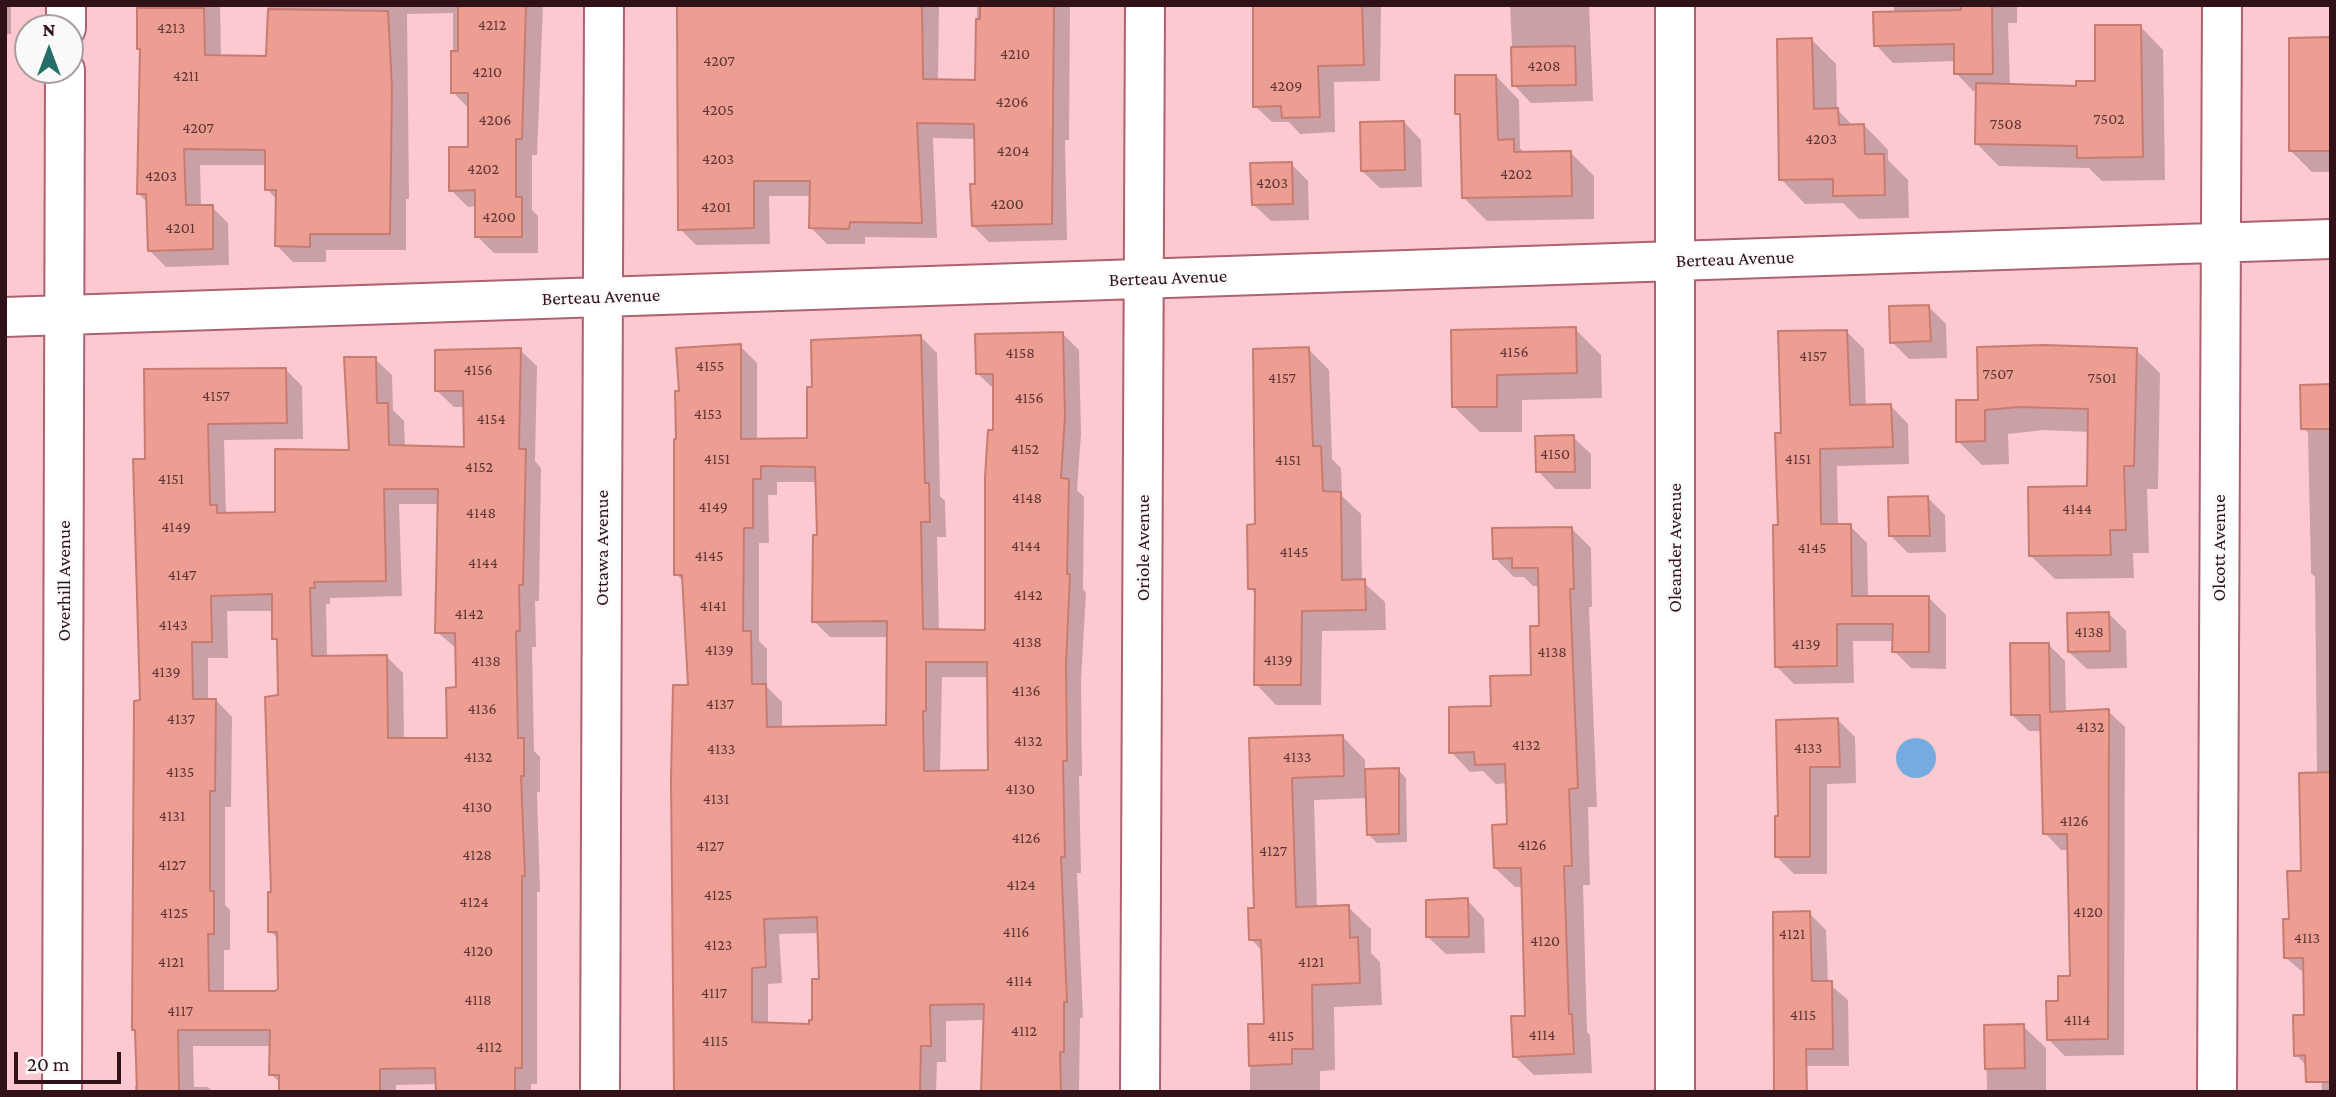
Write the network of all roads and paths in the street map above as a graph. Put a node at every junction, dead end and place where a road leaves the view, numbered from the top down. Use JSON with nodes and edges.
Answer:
{"nodes":[{"id":1,"x":604,"y":5,"type":"edge"},
{"id":2,"x":1145,"y":5,"type":"edge"},
{"id":3,"x":1675,"y":5,"type":"edge"},
{"id":4,"x":2222,"y":5,"type":"edge"},
{"id":5,"x":65,"y":84,"type":"edge"},
{"id":6,"x":2331,"y":239,"type":"edge"},
{"id":7,"x":2221,"y":243,"type":"junction"},
{"id":8,"x":1675,"y":261,"type":"junction"},
{"id":9,"x":1144,"y":279,"type":"junction"},
{"id":10,"x":602,"y":297,"type":"junction"},
{"id":11,"x":64,"y":315,"type":"junction"},
{"id":12,"x":5,"y":317,"type":"edge"},
{"id":13,"x":62,"y":1092,"type":"edge"},
{"id":14,"x":600,"y":1092,"type":"edge"},
{"id":15,"x":1140,"y":1092,"type":"edge"},
{"id":16,"x":1675,"y":1092,"type":"edge"},
{"id":17,"x":2217,"y":1092,"type":"edge"}],
"edges":[{"from":1,"to":10,"type":"street","name":"Ottawa Avenue"},
{"from":2,"to":9,"type":"street","name":"Oriole Avenue"},
{"from":3,"to":8,"type":"street","name":"Oleander Avenue"},
{"from":4,"to":7,"type":"street","name":"Olcott Avenue"},
{"from":5,"to":11,"type":"street","name":"Overhill Avenue"},
{"from":6,"to":7,"type":"street","name":"Berteau Avenue"},
{"from":7,"to":8,"type":"street","name":"Berteau Avenue"},
{"from":7,"to":17,"type":"street","name":"Olcott Avenue"},
{"from":8,"to":9,"type":"street","name":"Berteau Avenue"},
{"from":8,"to":16,"type":"street","name":"Oleander Avenue"},
{"from":9,"to":10,"type":"street","name":"Berteau Avenue"},
{"from":9,"to":15,"type":"street","name":"Oriole Avenue"},
{"from":10,"to":11,"type":"street","name":"Berteau Avenue"},
{"from":10,"to":14,"type":"street","name":"Ottawa Avenue"},
{"from":11,"to":12,"type":"street","name":"Berteau Avenue"},
{"from":11,"to":13,"type":"street","name":"Overhill Avenue"}]}
